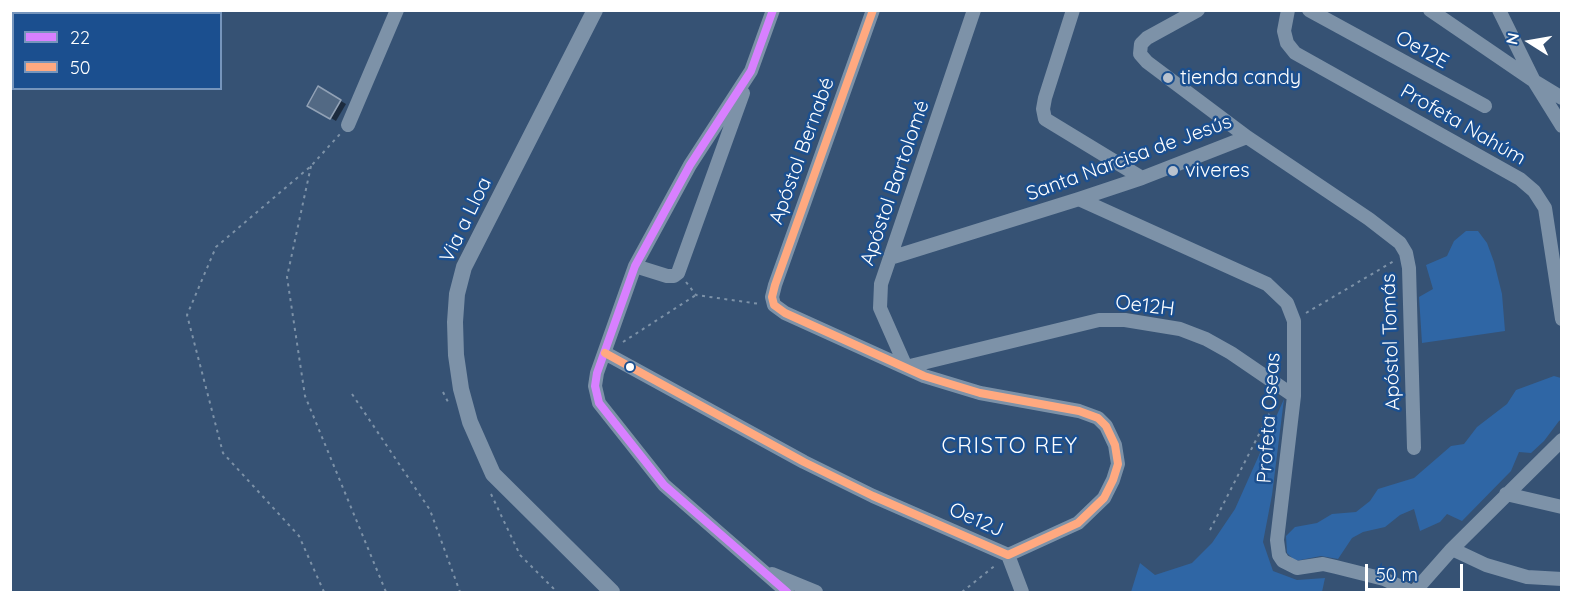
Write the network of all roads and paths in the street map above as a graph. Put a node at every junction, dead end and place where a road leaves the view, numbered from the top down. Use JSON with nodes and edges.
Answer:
{"nodes":[{"id":1,"x":397,"y":10,"type":"edge"},
{"id":2,"x":595,"y":10,"type":"edge"},
{"id":3,"x":772,"y":10,"type":"edge"},
{"id":4,"x":873,"y":10,"type":"edge"},
{"id":5,"x":974,"y":10,"type":"edge"},
{"id":6,"x":1073,"y":10,"type":"edge"},
{"id":7,"x":1198,"y":10,"type":"edge"},
{"id":8,"x":1288,"y":10,"type":"edge"},
{"id":9,"x":1309,"y":10,"type":"edge"},
{"id":10,"x":1430,"y":10,"type":"edge"},
{"id":11,"x":1499,"y":10,"type":"edge"},
{"id":12,"x":751,"y":71,"type":"junction"},
{"id":13,"x":1534,"y":81,"type":"junction"},
{"id":14,"x":1562,"y":98,"type":"edge"},
{"id":15,"x":1485,"y":106,"type":"dead end"},
{"id":16,"x":348,"y":125,"type":"joint"},
{"id":17,"x":1562,"y":126,"type":"edge"},
{"id":18,"x":1247,"y":137,"type":"junction"},
{"id":19,"x":311,"y":166,"type":"junction"},
{"id":20,"x":1142,"y":178,"type":"junction"},
{"id":21,"x":1079,"y":199,"type":"junction"},
{"id":22,"x":1406,"y":253,"type":"junction"},
{"id":23,"x":890,"y":258,"type":"junction"},
{"id":24,"x":635,"y":266,"type":"junction"},
{"id":25,"x":678,"y":273,"type":"junction"},
{"id":26,"x":696,"y":295,"type":"junction"},
{"id":27,"x":774,"y":305,"type":"junction"},
{"id":28,"x":1562,"y":319,"type":"edge"},
{"id":29,"x":1294,"y":321,"type":"junction"},
{"id":30,"x":604,"y":353,"type":"junction"},
{"id":31,"x":906,"y":367,"type":"junction"},
{"id":32,"x":1288,"y":392,"type":"junction"},
{"id":33,"x":352,"y":394,"type":"dead end"},
{"id":34,"x":1562,"y":440,"type":"edge"},
{"id":35,"x":1414,"y":448,"type":"dead end"},
{"id":36,"x":1506,"y":494,"type":"junction"},
{"id":37,"x":1562,"y":507,"type":"edge"},
{"id":38,"x":1210,"y":530,"type":"dead end"},
{"id":39,"x":1452,"y":549,"type":"junction"},
{"id":40,"x":1008,"y":555,"type":"junction"},
{"id":41,"x":759,"y":568,"type":"junction"},
{"id":42,"x":1562,"y":579,"type":"edge"},
{"id":43,"x":324,"y":592,"type":"edge"},
{"id":44,"x":386,"y":592,"type":"edge"},
{"id":45,"x":460,"y":592,"type":"edge"},
{"id":46,"x":612,"y":592,"type":"edge"},
{"id":47,"x":787,"y":592,"type":"edge"},
{"id":48,"x":816,"y":592,"type":"edge"},
{"id":49,"x":962,"y":592,"type":"edge"},
{"id":50,"x":1022,"y":592,"type":"edge"},
{"id":51,"x":1413,"y":592,"type":"edge"}],
"edges":[{"from":1,"to":16,"type":"street"},
{"from":2,"to":46,"type":"street","name":"Via a Lloa"},
{"from":3,"to":12,"type":"street"},
{"from":4,"to":27,"type":"street","name":"Apóstol Bernabé"},
{"from":5,"to":23,"type":"street","name":"Apóstol Bartolomé"},
{"from":6,"to":20,"type":"street"},
{"from":7,"to":18,"type":"street","name":"Santa Narcisa de Jesús"},
{"from":8,"to":28,"type":"street","name":"Profeta Nahúm"},
{"from":9,"to":15,"type":"street","name":"Oe12E"},
{"from":10,"to":13,"type":"street"},
{"from":11,"to":13,"type":"street"},
{"from":12,"to":24,"type":"street"},
{"from":12,"to":25,"type":"street"},
{"from":13,"to":14,"type":"street"},
{"from":13,"to":17,"type":"street"},
{"from":16,"to":19,"type":"path"},
{"from":18,"to":20,"type":"street","name":"Santa Narcisa de Jesús"},
{"from":18,"to":22,"type":"street","name":"Apóstol Tomás"},
{"from":19,"to":43,"type":"path"},
{"from":19,"to":44,"type":"path"},
{"from":20,"to":21,"type":"street","name":"Santa Narcisa de Jesús"},
{"from":21,"to":23,"type":"street","name":"Santa Narcisa de Jesús"},
{"from":21,"to":29,"type":"street"},
{"from":22,"to":29,"type":"path"},
{"from":22,"to":35,"type":"street","name":"Apóstol Tomás"},
{"from":23,"to":31,"type":"street","name":"Apóstol Bartolomé"},
{"from":24,"to":25,"type":"street"},
{"from":24,"to":30,"type":"street"},
{"from":25,"to":26,"type":"path"},
{"from":26,"to":27,"type":"path"},
{"from":26,"to":30,"type":"path"},
{"from":27,"to":31,"type":"street","name":"Oe12J"},
{"from":29,"to":32,"type":"street","name":"Profeta Oseas"},
{"from":30,"to":40,"type":"street","name":"Oe12J"},
{"from":30,"to":41,"type":"street"},
{"from":31,"to":32,"type":"street","name":"Oe12H"},
{"from":31,"to":40,"type":"street","name":"Oe12J"},
{"from":32,"to":38,"type":"path"},
{"from":32,"to":51,"type":"street","name":"Profeta Oseas"},
{"from":33,"to":45,"type":"path"},
{"from":34,"to":36,"type":"street"},
{"from":36,"to":37,"type":"street"},
{"from":36,"to":39,"type":"street"},
{"from":39,"to":42,"type":"street"},
{"from":39,"to":51,"type":"street"},
{"from":40,"to":49,"type":"path"},
{"from":40,"to":50,"type":"street"},
{"from":41,"to":47,"type":"street"},
{"from":41,"to":48,"type":"street"}]}
